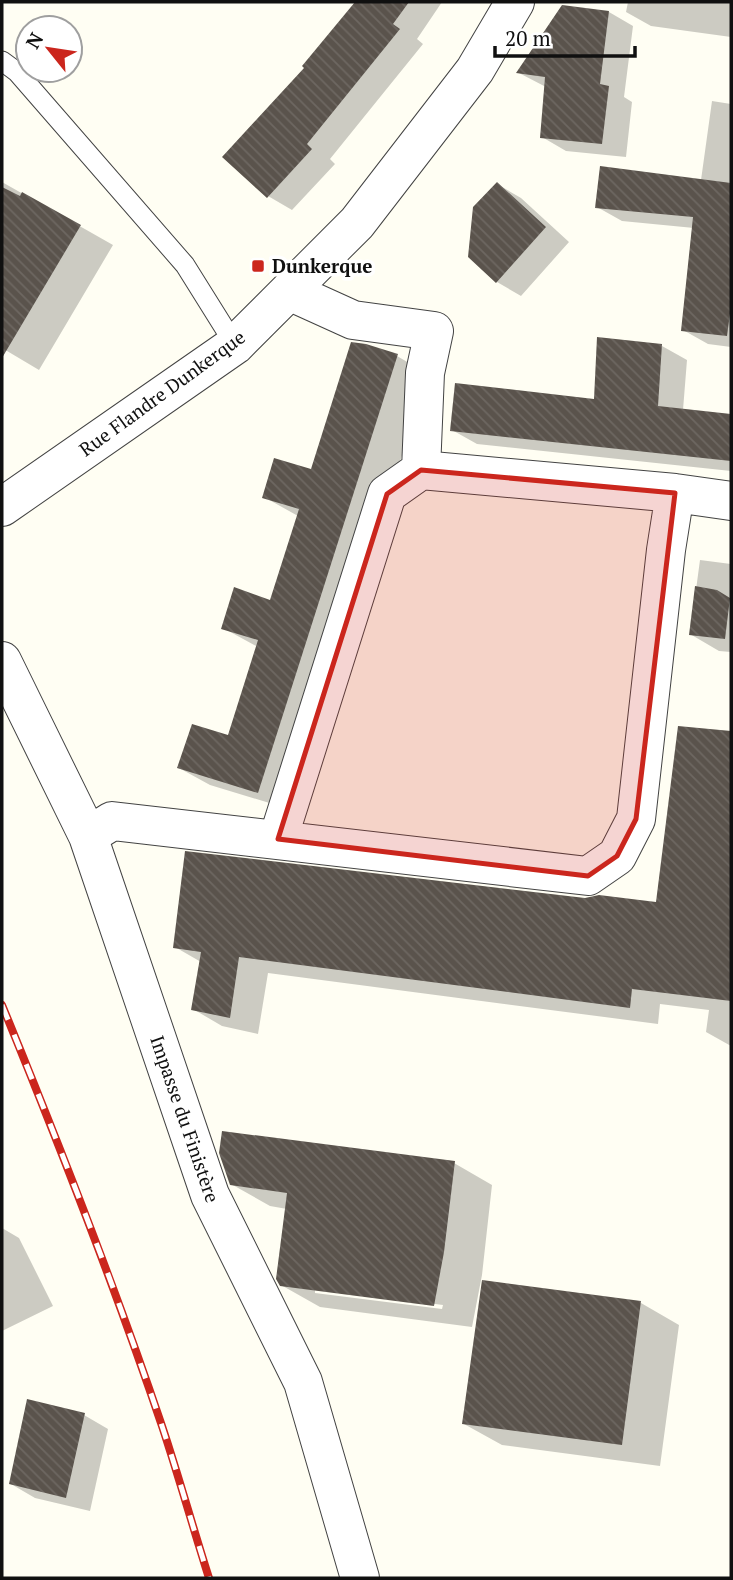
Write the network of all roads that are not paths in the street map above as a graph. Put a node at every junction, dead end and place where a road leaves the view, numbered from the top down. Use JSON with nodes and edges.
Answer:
{"nodes":[{"id":1,"x":515,"y":2,"type":"edge"},
{"id":2,"x":2,"y":61,"type":"edge"},
{"id":3,"x":289,"y":290,"type":"junction"},
{"id":4,"x":235,"y":345,"type":"junction"},
{"id":5,"x":421,"y":470,"type":"junction"},
{"id":6,"x":675,"y":493,"type":"junction"},
{"id":7,"x":731,"y":502,"type":"edge"},
{"id":8,"x":2,"y":507,"type":"edge"},
{"id":9,"x":2,"y":662,"type":"edge"},
{"id":10,"x":88,"y":836,"type":"junction"},
{"id":11,"x":278,"y":839,"type":"junction"},
{"id":12,"x":360,"y":1578,"type":"edge"}],
"edges":[{"from":1,"to":3,"type":"street","name":"Rue Flandre Dunkerque"},
{"from":2,"to":4,"type":"lane"},
{"from":3,"to":4,"type":"street","name":"Rue Flandre Dunkerque"},
{"from":3,"to":5,"type":"street"},
{"from":4,"to":8,"type":"street","name":"Rue Flandre Dunkerque"},
{"from":5,"to":6,"type":"street"},
{"from":5,"to":11,"type":"street"},
{"from":6,"to":7,"type":"street"},
{"from":6,"to":11,"type":"street"},
{"from":9,"to":10,"type":"street","name":"Impasse du Finistère"},
{"from":10,"to":11,"type":"street"},
{"from":10,"to":12,"type":"street","name":"Impasse du Finistère"}]}
